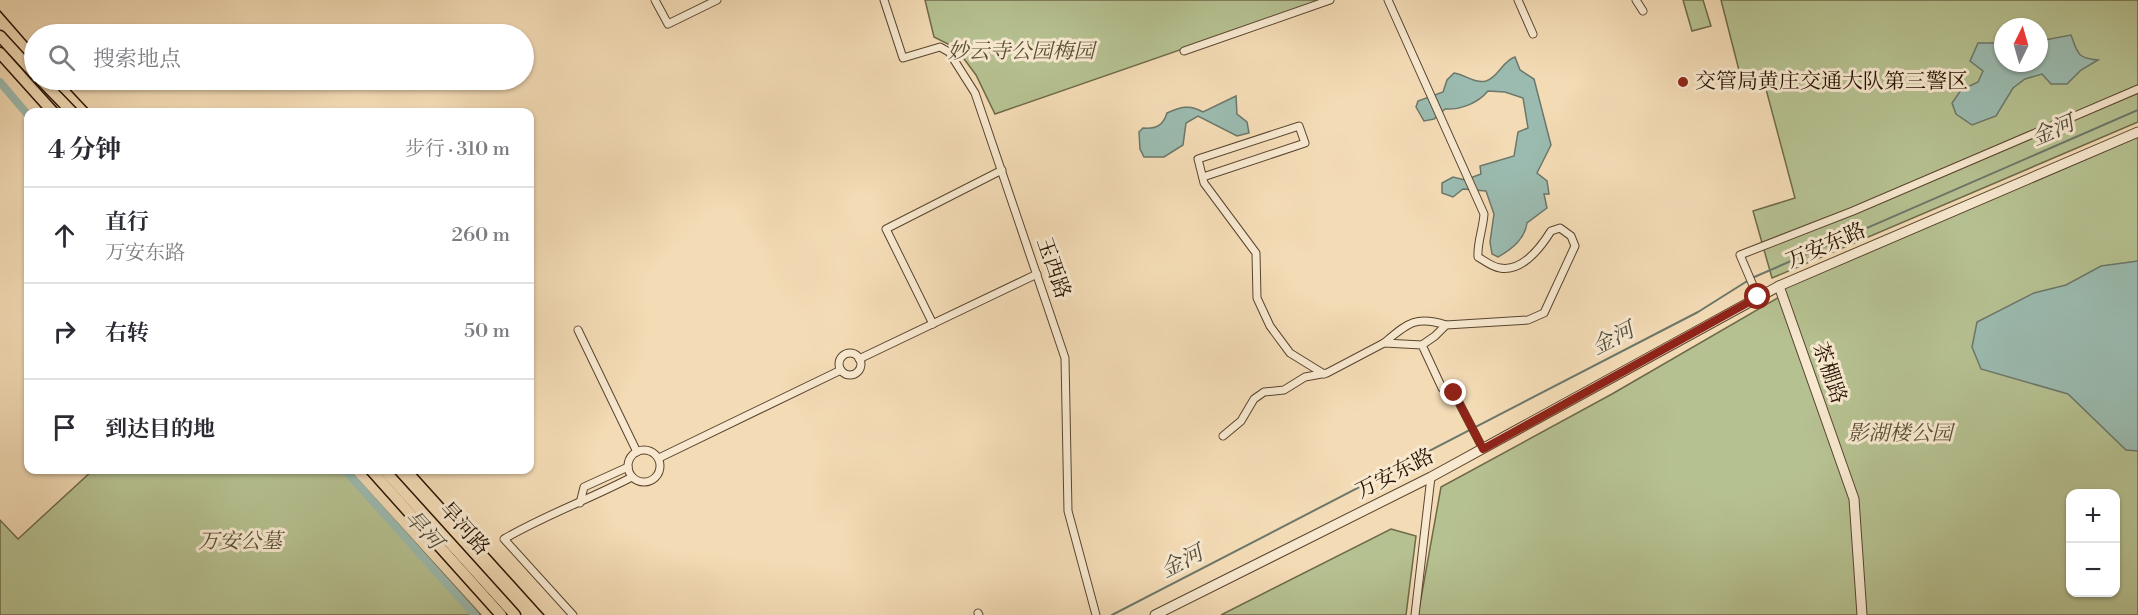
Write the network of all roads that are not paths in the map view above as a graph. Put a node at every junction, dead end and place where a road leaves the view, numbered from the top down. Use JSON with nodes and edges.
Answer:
{"nodes":[{"id":1,"x":655,"y":0,"type":"edge"},
{"id":2,"x":717,"y":0,"type":"edge"},
{"id":3,"x":884,"y":0,"type":"edge"},
{"id":4,"x":1330,"y":0,"type":"edge"},
{"id":5,"x":1388,"y":0,"type":"edge"},
{"id":6,"x":1518,"y":0,"type":"edge"},
{"id":7,"x":1636,"y":0,"type":"edge"},
{"id":8,"x":1643,"y":11,"type":"dead end"},
{"id":9,"x":1533,"y":34,"type":"dead end"},
{"id":10,"x":0,"y":36,"type":"edge"},
{"id":11,"x":1184,"y":51,"type":"dead end"},
{"id":12,"x":0,"y":53,"type":"edge"},
{"id":13,"x":24,"y":62,"type":"edge"},
{"id":14,"x":24,"y":80,"type":"edge"},
{"id":15,"x":2138,"y":89,"type":"edge"},
{"id":16,"x":33,"y":90,"type":"edge"},
{"id":17,"x":51,"y":90,"type":"edge"},
{"id":18,"x":49,"y":108,"type":"edge"},
{"id":19,"x":68,"y":108,"type":"edge"},
{"id":20,"x":2138,"y":132,"type":"edge"},
{"id":21,"x":1002,"y":170,"type":"junction"},
{"id":22,"x":1203,"y":177,"type":"junction"},
{"id":23,"x":1037,"y":274,"type":"junction"},
{"id":24,"x":1779,"y":286,"type":"junction"},
{"id":25,"x":1758,"y":297,"type":"junction"},
{"id":26,"x":933,"y":324,"type":"junction"},
{"id":27,"x":1446,"y":325,"type":"junction"},
{"id":28,"x":578,"y":330,"type":"dead end"},
{"id":29,"x":1384,"y":344,"type":"junction"},
{"id":30,"x":1422,"y":345,"type":"junction"},
{"id":31,"x":860,"y":359,"type":"junction"},
{"id":32,"x":841,"y":370,"type":"junction"},
{"id":33,"x":1324,"y":374,"type":"junction"},
{"id":34,"x":1223,"y":436,"type":"dead end"},
{"id":35,"x":1483,"y":449,"type":"junction"},
{"id":36,"x":637,"y":452,"type":"junction"},
{"id":37,"x":659,"y":458,"type":"junction"},
{"id":38,"x":628,"y":467,"type":"junction"},
{"id":39,"x":375,"y":474,"type":"edge"},
{"id":40,"x":388,"y":474,"type":"edge"},
{"id":41,"x":632,"y":477,"type":"junction"},
{"id":42,"x":1431,"y":477,"type":"junction"},
{"id":43,"x":580,"y":503,"type":"junction"},
{"id":44,"x":1095,"y":613,"type":"edge"},
{"id":45,"x":501,"y":615,"type":"edge"},
{"id":46,"x":515,"y":615,"type":"edge"},
{"id":47,"x":573,"y":615,"type":"edge"},
{"id":48,"x":1155,"y":615,"type":"edge"},
{"id":49,"x":1415,"y":615,"type":"edge"},
{"id":50,"x":1862,"y":615,"type":"edge"}],
"edges":[{"from":1,"to":2,"type":"street"},
{"from":3,"to":21,"type":"street","name":"玉西路"},
{"from":4,"to":11,"type":"street"},
{"from":5,"to":27,"type":"street"},
{"from":6,"to":9,"type":"street"},
{"from":7,"to":8,"type":"street"},
{"from":10,"to":13,"type":"main road"},
{"from":12,"to":14,"type":"main road"},
{"from":15,"to":25,"type":"street"},
{"from":16,"to":18,"type":"main road"},
{"from":17,"to":19,"type":"main road"},
{"from":20,"to":24,"type":"street","name":"万安东路"},
{"from":21,"to":23,"type":"street","name":"玉西路"},
{"from":21,"to":26,"type":"street"},
{"from":22,"to":22,"type":"street"},
{"from":22,"to":33,"type":"street"},
{"from":23,"to":26,"type":"street"},
{"from":23,"to":44,"type":"street","name":"玉西路"},
{"from":24,"to":25,"type":"street","name":"万安东路"},
{"from":24,"to":50,"type":"street","name":"茶棚路"},
{"from":25,"to":35,"type":"street","name":"万安东路"},
{"from":26,"to":31,"type":"street"},
{"from":27,"to":29,"type":"street"},
{"from":27,"to":30,"type":"street"},
{"from":28,"to":36,"type":"street"},
{"from":29,"to":30,"type":"street"},
{"from":29,"to":33,"type":"street"},
{"from":30,"to":35,"type":"street"},
{"from":31,"to":32,"type":"street"},
{"from":31,"to":32,"type":"street"},
{"from":32,"to":37,"type":"street"},
{"from":33,"to":34,"type":"street"},
{"from":35,"to":42,"type":"street","name":"万安东路"},
{"from":36,"to":37,"type":"street"},
{"from":36,"to":38,"type":"street"},
{"from":37,"to":41,"type":"street"},
{"from":38,"to":41,"type":"street"},
{"from":38,"to":43,"type":"street"},
{"from":39,"to":45,"type":"main road","name":"旱河路"},
{"from":40,"to":46,"type":"main road","name":"旱河路"},
{"from":41,"to":43,"type":"street"},
{"from":42,"to":48,"type":"street","name":"万安东路"},
{"from":42,"to":49,"type":"street"},
{"from":43,"to":47,"type":"street"}]}
